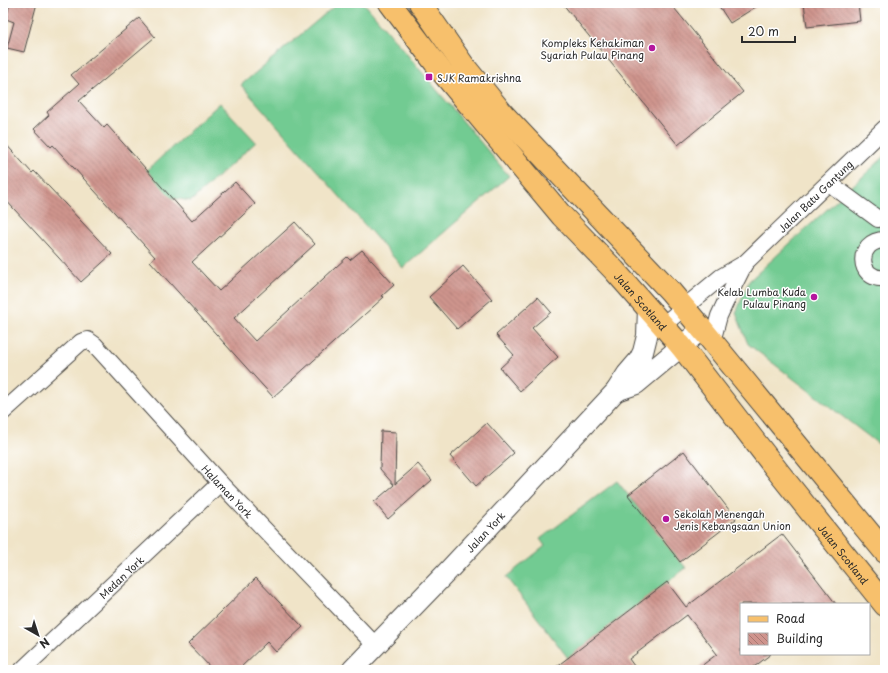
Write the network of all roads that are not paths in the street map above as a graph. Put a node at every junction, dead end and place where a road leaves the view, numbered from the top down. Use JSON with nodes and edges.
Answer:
{"nodes":[{"id":1,"x":390,"y":3,"type":"edge"},
{"id":2,"x":420,"y":3,"type":"edge"},
{"id":3,"x":885,"y":128,"type":"edge"},
{"id":4,"x":828,"y":182,"type":"junction"},
{"id":5,"x":882,"y":216,"type":"edge"},
{"id":6,"x":879,"y":242,"type":"edge"},
{"id":7,"x":745,"y":263,"type":"junction"},
{"id":8,"x":885,"y":278,"type":"edge"},
{"id":9,"x":685,"y":307,"type":"junction"},
{"id":10,"x":648,"y":308,"type":"junction"},
{"id":11,"x":663,"y":325,"type":"junction"},
{"id":12,"x":707,"y":335,"type":"junction"},
{"id":13,"x":682,"y":346,"type":"junction"},
{"id":14,"x":616,"y":392,"type":"junction"},
{"id":15,"x":3,"y":412,"type":"edge"},
{"id":16,"x":220,"y":483,"type":"junction"},
{"id":17,"x":885,"y":552,"type":"edge"},
{"id":18,"x":885,"y":604,"type":"edge"},
{"id":19,"x":375,"y":645,"type":"junction"},
{"id":20,"x":22,"y":670,"type":"edge"},
{"id":21,"x":352,"y":670,"type":"edge"}],
"edges":[{"from":1,"to":10,"type":"main road","name":"Jalan Scotland"},
{"from":2,"to":9,"type":"main road"},
{"from":3,"to":4,"type":"street","name":"Jalan Batu Gantung"},
{"from":4,"to":5,"type":"street"},
{"from":4,"to":7,"type":"street","name":"Jalan Batu Gantung"},
{"from":5,"to":6,"type":"street"},
{"from":6,"to":8,"type":"street"},
{"from":7,"to":9,"type":"street","name":"Jalan Batu Gantung"},
{"from":7,"to":12,"type":"street","name":"Jalan Batu Gantung"},
{"from":9,"to":11,"type":"street","name":"Jalan Batu Gantung"},
{"from":9,"to":12,"type":"main road"},
{"from":10,"to":11,"type":"main road","name":"Jalan Scotland"},
{"from":10,"to":14,"type":"street","name":"Jalan York"},
{"from":11,"to":13,"type":"main road","name":"Jalan Scotland"},
{"from":12,"to":13,"type":"street","name":"Jalan York"},
{"from":12,"to":17,"type":"main road"},
{"from":13,"to":14,"type":"street","name":"Jalan York"},
{"from":13,"to":18,"type":"main road","name":"Jalan Scotland"},
{"from":14,"to":19,"type":"street","name":"Jalan York"},
{"from":15,"to":16,"type":"street","name":"Halaman York"},
{"from":16,"to":19,"type":"street","name":"Halaman York"},
{"from":16,"to":20,"type":"street","name":"Medan York"},
{"from":19,"to":21,"type":"street","name":"Jalan York"}]}
